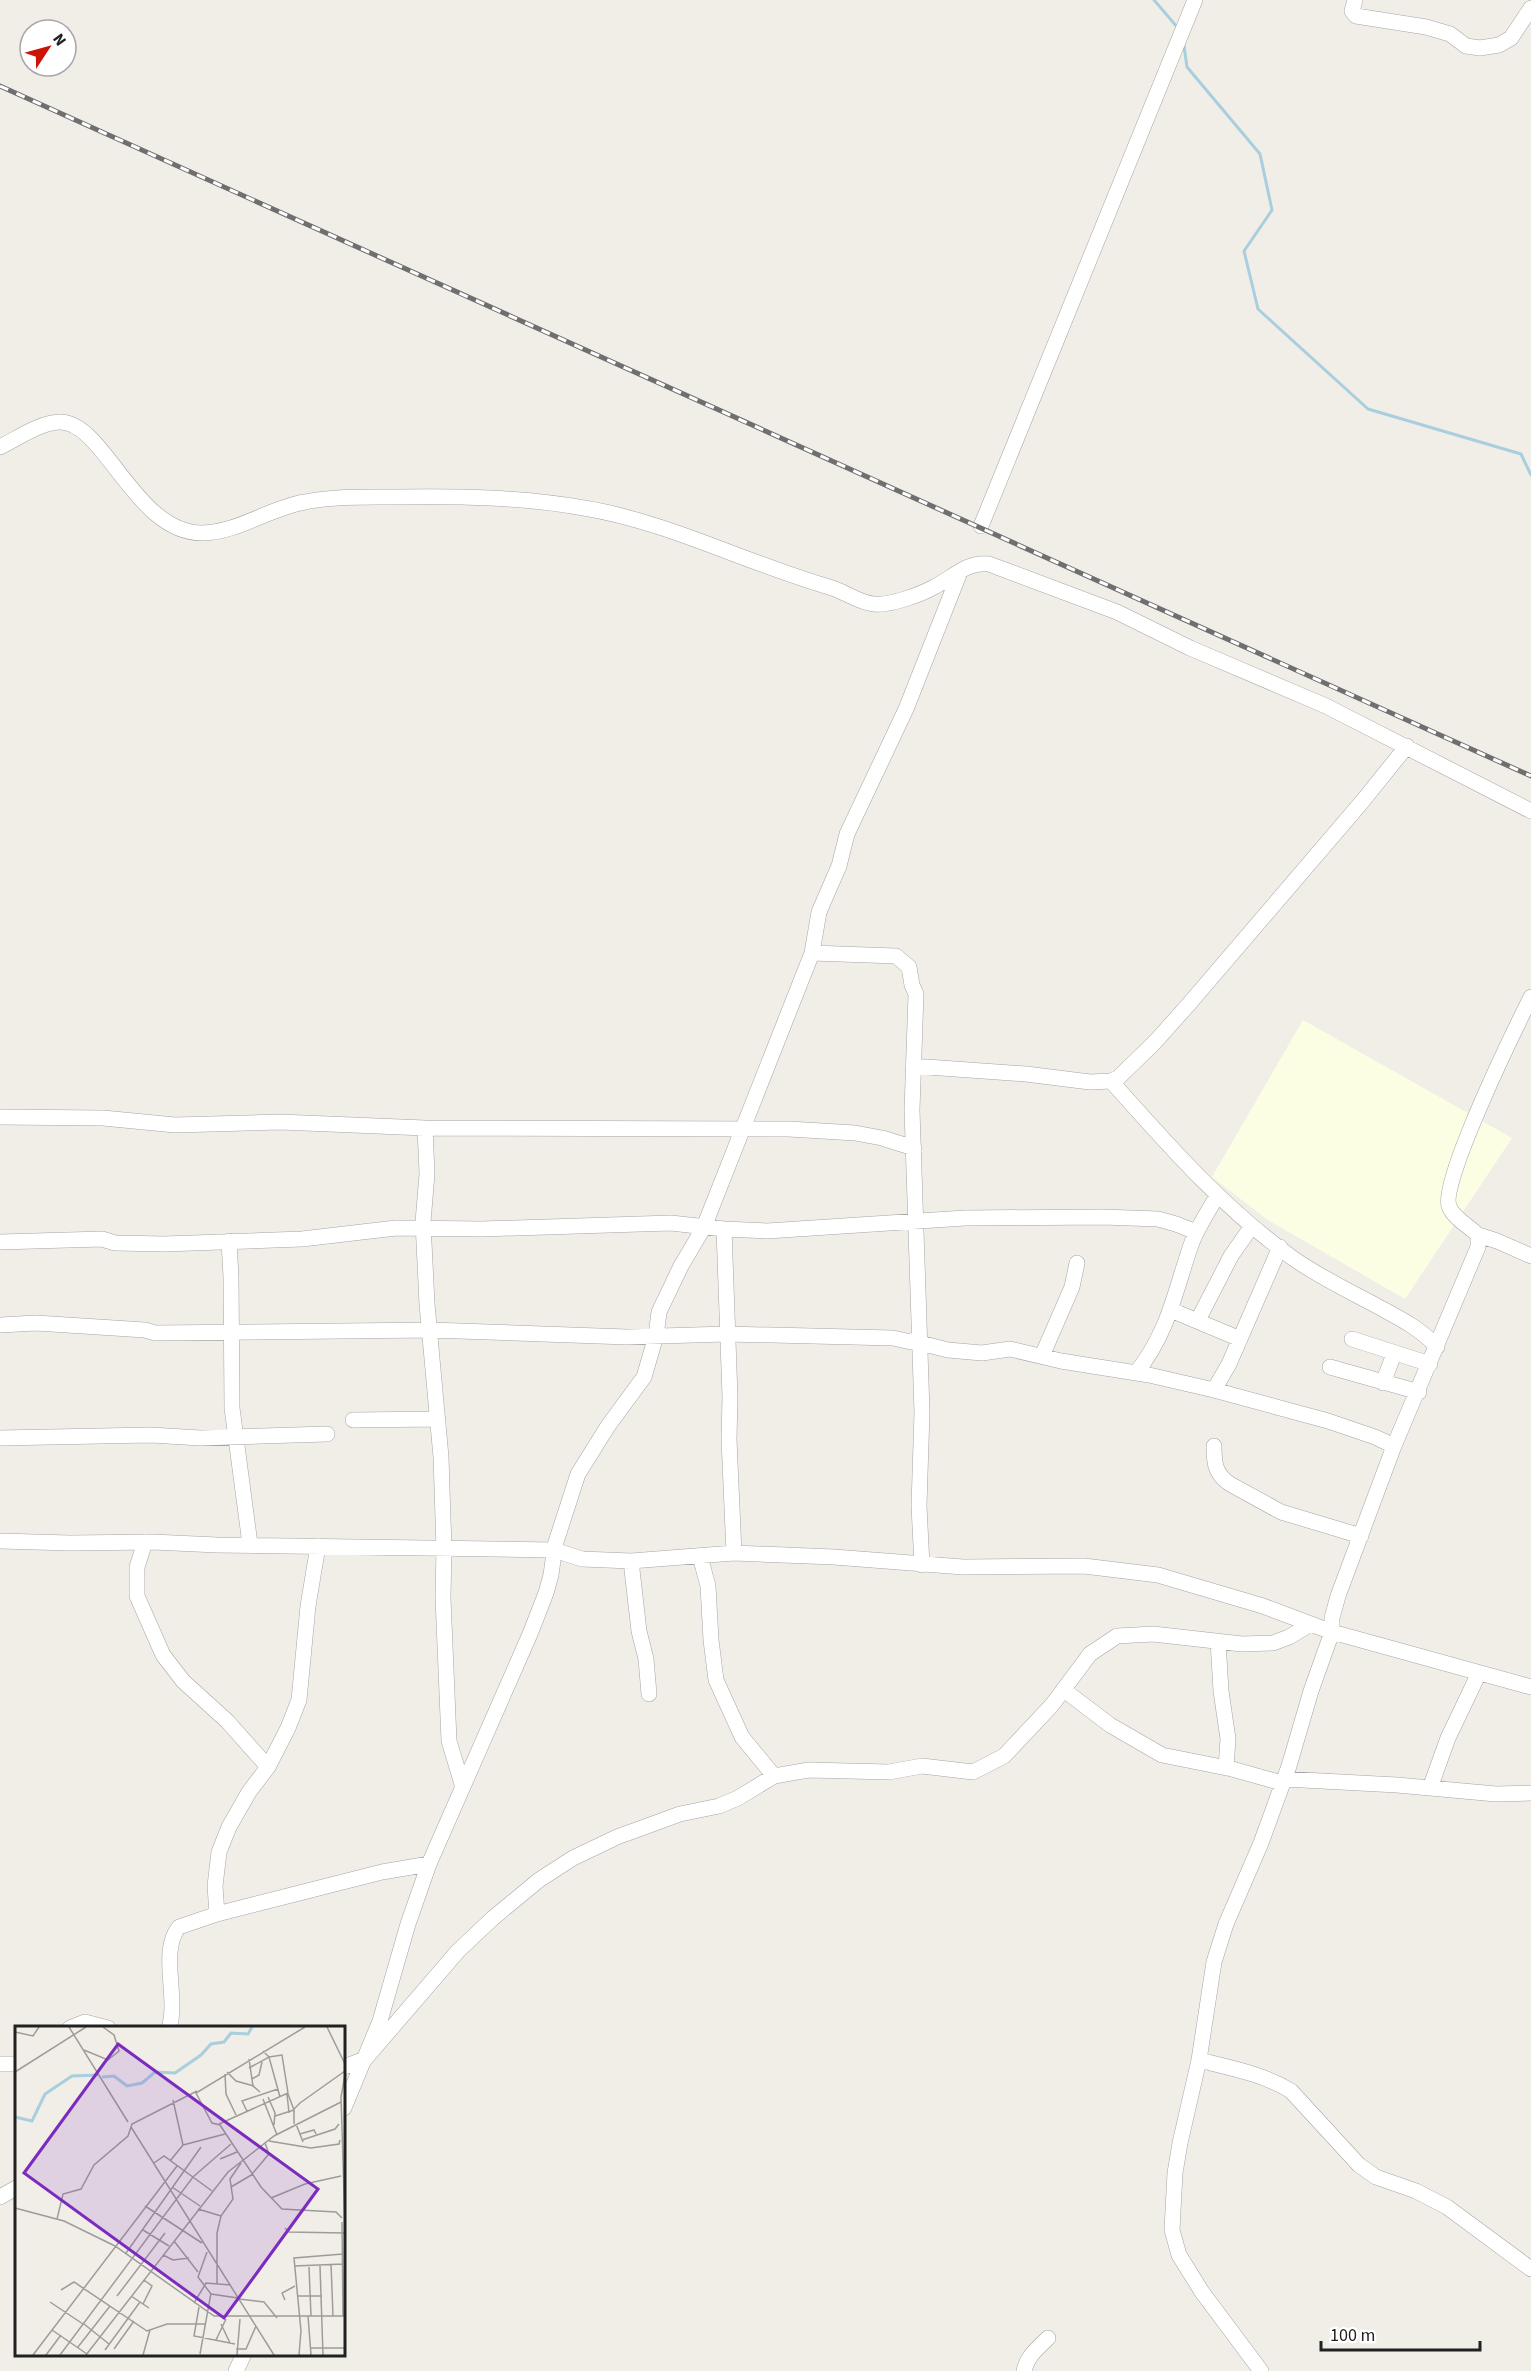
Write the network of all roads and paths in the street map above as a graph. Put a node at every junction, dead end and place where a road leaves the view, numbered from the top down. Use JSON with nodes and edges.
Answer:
{"nodes":[{"id":1,"x":1195,"y":0,"type":"edge"},
{"id":2,"x":1355,"y":0,"type":"edge"},
{"id":3,"x":1531,"y":8,"type":"edge"},
{"id":4,"x":0,"y":447,"type":"edge"},
{"id":5,"x":981,"y":526,"type":"dead end"},
{"id":6,"x":960,"y":572,"type":"junction"},
{"id":7,"x":1407,"y":746,"type":"junction"},
{"id":8,"x":1531,"y":811,"type":"edge"},
{"id":9,"x":812,"y":953,"type":"junction"},
{"id":10,"x":1531,"y":997,"type":"edge"},
{"id":11,"x":914,"y":1066,"type":"junction"},
{"id":12,"x":1111,"y":1081,"type":"junction"},
{"id":13,"x":0,"y":1116,"type":"edge"},
{"id":14,"x":425,"y":1128,"type":"junction"},
{"id":15,"x":741,"y":1130,"type":"junction"},
{"id":16,"x":914,"y":1148,"type":"junction"},
{"id":17,"x":1217,"y":1196,"type":"junction"},
{"id":18,"x":917,"y":1222,"type":"junction"},
{"id":19,"x":1252,"y":1226,"type":"junction"},
{"id":20,"x":704,"y":1227,"type":"junction"},
{"id":21,"x":424,"y":1229,"type":"junction"},
{"id":22,"x":724,"y":1230,"type":"junction"},
{"id":23,"x":1196,"y":1232,"type":"junction"},
{"id":24,"x":1478,"y":1235,"type":"junction"},
{"id":25,"x":0,"y":1242,"type":"edge"},
{"id":26,"x":229,"y":1242,"type":"junction"},
{"id":27,"x":1280,"y":1247,"type":"junction"},
{"id":28,"x":1531,"y":1256,"type":"edge"},
{"id":29,"x":1077,"y":1263,"type":"dead end"},
{"id":30,"x":1171,"y":1310,"type":"junction"},
{"id":31,"x":1198,"y":1320,"type":"junction"},
{"id":32,"x":0,"y":1325,"type":"edge"},
{"id":33,"x":430,"y":1330,"type":"junction"},
{"id":34,"x":231,"y":1334,"type":"junction"},
{"id":35,"x":727,"y":1334,"type":"junction"},
{"id":36,"x":656,"y":1336,"type":"junction"},
{"id":37,"x":918,"y":1339,"type":"junction"},
{"id":38,"x":1240,"y":1339,"type":"junction"},
{"id":39,"x":1352,"y":1339,"type":"dead end"},
{"id":40,"x":1437,"y":1347,"type":"junction"},
{"id":41,"x":1394,"y":1354,"type":"junction"},
{"id":42,"x":1042,"y":1356,"type":"junction"},
{"id":43,"x":1430,"y":1364,"type":"junction"},
{"id":44,"x":1330,"y":1367,"type":"dead end"},
{"id":45,"x":1136,"y":1373,"type":"junction"},
{"id":46,"x":1383,"y":1383,"type":"junction"},
{"id":47,"x":1214,"y":1390,"type":"junction"},
{"id":48,"x":1419,"y":1392,"type":"junction"},
{"id":49,"x":438,"y":1419,"type":"junction"},
{"id":50,"x":353,"y":1420,"type":"dead end"},
{"id":51,"x":327,"y":1434,"type":"dead end"},
{"id":52,"x":234,"y":1436,"type":"junction"},
{"id":53,"x":0,"y":1438,"type":"edge"},
{"id":54,"x":1214,"y":1446,"type":"dead end"},
{"id":55,"x":1394,"y":1446,"type":"junction"},
{"id":56,"x":1361,"y":1536,"type":"junction"},
{"id":57,"x":0,"y":1541,"type":"edge"},
{"id":58,"x":145,"y":1542,"type":"junction"},
{"id":59,"x":250,"y":1544,"type":"junction"},
{"id":60,"x":318,"y":1546,"type":"junction"},
{"id":61,"x":444,"y":1549,"type":"junction"},
{"id":62,"x":554,"y":1550,"type":"junction"},
{"id":63,"x":734,"y":1553,"type":"junction"},
{"id":64,"x":699,"y":1556,"type":"junction"},
{"id":65,"x":631,"y":1561,"type":"junction"},
{"id":66,"x":922,"y":1565,"type":"junction"},
{"id":67,"x":1309,"y":1625,"type":"junction"},
{"id":68,"x":1332,"y":1632,"type":"junction"},
{"id":69,"x":1218,"y":1641,"type":"junction"},
{"id":70,"x":1479,"y":1672,"type":"junction"},
{"id":71,"x":1531,"y":1687,"type":"edge"},
{"id":72,"x":1064,"y":1690,"type":"junction"},
{"id":73,"x":649,"y":1694,"type":"dead end"},
{"id":74,"x":268,"y":1767,"type":"junction"},
{"id":75,"x":1227,"y":1768,"type":"junction"},
{"id":76,"x":774,"y":1776,"type":"junction"},
{"id":77,"x":1283,"y":1781,"type":"junction"},
{"id":78,"x":462,"y":1784,"type":"junction"},
{"id":79,"x":1430,"y":1788,"type":"junction"},
{"id":80,"x":1531,"y":1793,"type":"edge"},
{"id":81,"x":429,"y":1864,"type":"junction"},
{"id":82,"x":217,"y":1914,"type":"junction"},
{"id":83,"x":75,"y":2026,"type":"edge"},
{"id":84,"x":100,"y":2026,"type":"edge"},
{"id":85,"x":169,"y":2026,"type":"edge"},
{"id":86,"x":365,"y":2059,"type":"junction"},
{"id":87,"x":1199,"y":2060,"type":"junction"},
{"id":88,"x":345,"y":2067,"type":"edge"},
{"id":89,"x":345,"y":2106,"type":"edge"},
{"id":90,"x":15,"y":2189,"type":"edge"},
{"id":91,"x":0,"y":2197,"type":"edge"},
{"id":92,"x":1531,"y":2269,"type":"edge"},
{"id":93,"x":1048,"y":2338,"type":"dead end"},
{"id":94,"x":1024,"y":2371,"type":"edge"},
{"id":95,"x":1261,"y":2371,"type":"edge"}],
"edges":[{"from":1,"to":5,"type":"street"},
{"from":2,"to":3,"type":"street"},
{"from":4,"to":6,"type":"street"},
{"from":6,"to":7,"type":"street"},
{"from":6,"to":9,"type":"street"},
{"from":7,"to":8,"type":"street"},
{"from":7,"to":12,"type":"street"},
{"from":9,"to":11,"type":"street"},
{"from":9,"to":15,"type":"street"},
{"from":10,"to":24,"type":"street"},
{"from":11,"to":12,"type":"street"},
{"from":11,"to":16,"type":"street"},
{"from":12,"to":17,"type":"street"},
{"from":13,"to":14,"type":"street"},
{"from":14,"to":15,"type":"street"},
{"from":14,"to":21,"type":"street"},
{"from":15,"to":16,"type":"street"},
{"from":15,"to":20,"type":"street"},
{"from":16,"to":18,"type":"street"},
{"from":17,"to":19,"type":"street"},
{"from":17,"to":23,"type":"street"},
{"from":18,"to":22,"type":"street"},
{"from":18,"to":23,"type":"street"},
{"from":18,"to":37,"type":"street"},
{"from":19,"to":27,"type":"street"},
{"from":19,"to":31,"type":"street"},
{"from":20,"to":21,"type":"street"},
{"from":20,"to":22,"type":"street"},
{"from":20,"to":36,"type":"street"},
{"from":21,"to":26,"type":"street"},
{"from":21,"to":33,"type":"street"},
{"from":22,"to":35,"type":"street"},
{"from":23,"to":30,"type":"street"},
{"from":24,"to":28,"type":"street"},
{"from":24,"to":40,"type":"street"},
{"from":25,"to":26,"type":"street"},
{"from":26,"to":34,"type":"street"},
{"from":27,"to":38,"type":"street"},
{"from":27,"to":40,"type":"street"},
{"from":29,"to":42,"type":"street"},
{"from":30,"to":31,"type":"street"},
{"from":30,"to":45,"type":"street"},
{"from":31,"to":38,"type":"street"},
{"from":32,"to":34,"type":"street"},
{"from":33,"to":34,"type":"street"},
{"from":33,"to":36,"type":"street"},
{"from":33,"to":49,"type":"street"},
{"from":34,"to":52,"type":"street"},
{"from":35,"to":36,"type":"street"},
{"from":35,"to":37,"type":"street"},
{"from":35,"to":63,"type":"street"},
{"from":36,"to":62,"type":"street"},
{"from":37,"to":42,"type":"street"},
{"from":37,"to":66,"type":"street"},
{"from":38,"to":47,"type":"street"},
{"from":39,"to":41,"type":"street"},
{"from":40,"to":43,"type":"street"},
{"from":41,"to":43,"type":"street"},
{"from":41,"to":46,"type":"street"},
{"from":42,"to":45,"type":"street"},
{"from":43,"to":48,"type":"street"},
{"from":44,"to":46,"type":"street"},
{"from":45,"to":47,"type":"street"},
{"from":46,"to":48,"type":"street"},
{"from":47,"to":55,"type":"street"},
{"from":48,"to":55,"type":"street"},
{"from":49,"to":50,"type":"street"},
{"from":49,"to":61,"type":"street"},
{"from":51,"to":52,"type":"street"},
{"from":52,"to":53,"type":"street"},
{"from":52,"to":59,"type":"street"},
{"from":54,"to":56,"type":"street"},
{"from":55,"to":56,"type":"street"},
{"from":56,"to":68,"type":"street"},
{"from":57,"to":58,"type":"street"},
{"from":58,"to":59,"type":"street"},
{"from":58,"to":74,"type":"street"},
{"from":59,"to":60,"type":"street"},
{"from":60,"to":61,"type":"street"},
{"from":60,"to":74,"type":"street"},
{"from":61,"to":62,"type":"street"},
{"from":61,"to":78,"type":"street"},
{"from":62,"to":65,"type":"street"},
{"from":62,"to":78,"type":"street"},
{"from":63,"to":64,"type":"street"},
{"from":63,"to":66,"type":"street"},
{"from":64,"to":65,"type":"street"},
{"from":64,"to":76,"type":"street"},
{"from":65,"to":73,"type":"street"},
{"from":66,"to":67,"type":"street"},
{"from":67,"to":68,"type":"street"},
{"from":67,"to":69,"type":"street"},
{"from":68,"to":70,"type":"street"},
{"from":68,"to":77,"type":"street"},
{"from":69,"to":72,"type":"street"},
{"from":69,"to":75,"type":"street"},
{"from":70,"to":71,"type":"street"},
{"from":70,"to":79,"type":"street"},
{"from":72,"to":75,"type":"street"},
{"from":72,"to":76,"type":"street"},
{"from":74,"to":82,"type":"street"},
{"from":75,"to":77,"type":"street"},
{"from":76,"to":86,"type":"street"},
{"from":77,"to":79,"type":"street"},
{"from":77,"to":87,"type":"street"},
{"from":78,"to":81,"type":"street"},
{"from":79,"to":80,"type":"street"},
{"from":81,"to":82,"type":"street"},
{"from":81,"to":86,"type":"street"},
{"from":82,"to":85,"type":"street"},
{"from":83,"to":84,"type":"street"},
{"from":86,"to":88,"type":"street"},
{"from":86,"to":89,"type":"street"},
{"from":87,"to":92,"type":"street"},
{"from":87,"to":95,"type":"street"},
{"from":90,"to":91,"type":"street"},
{"from":93,"to":94,"type":"street"}]}
